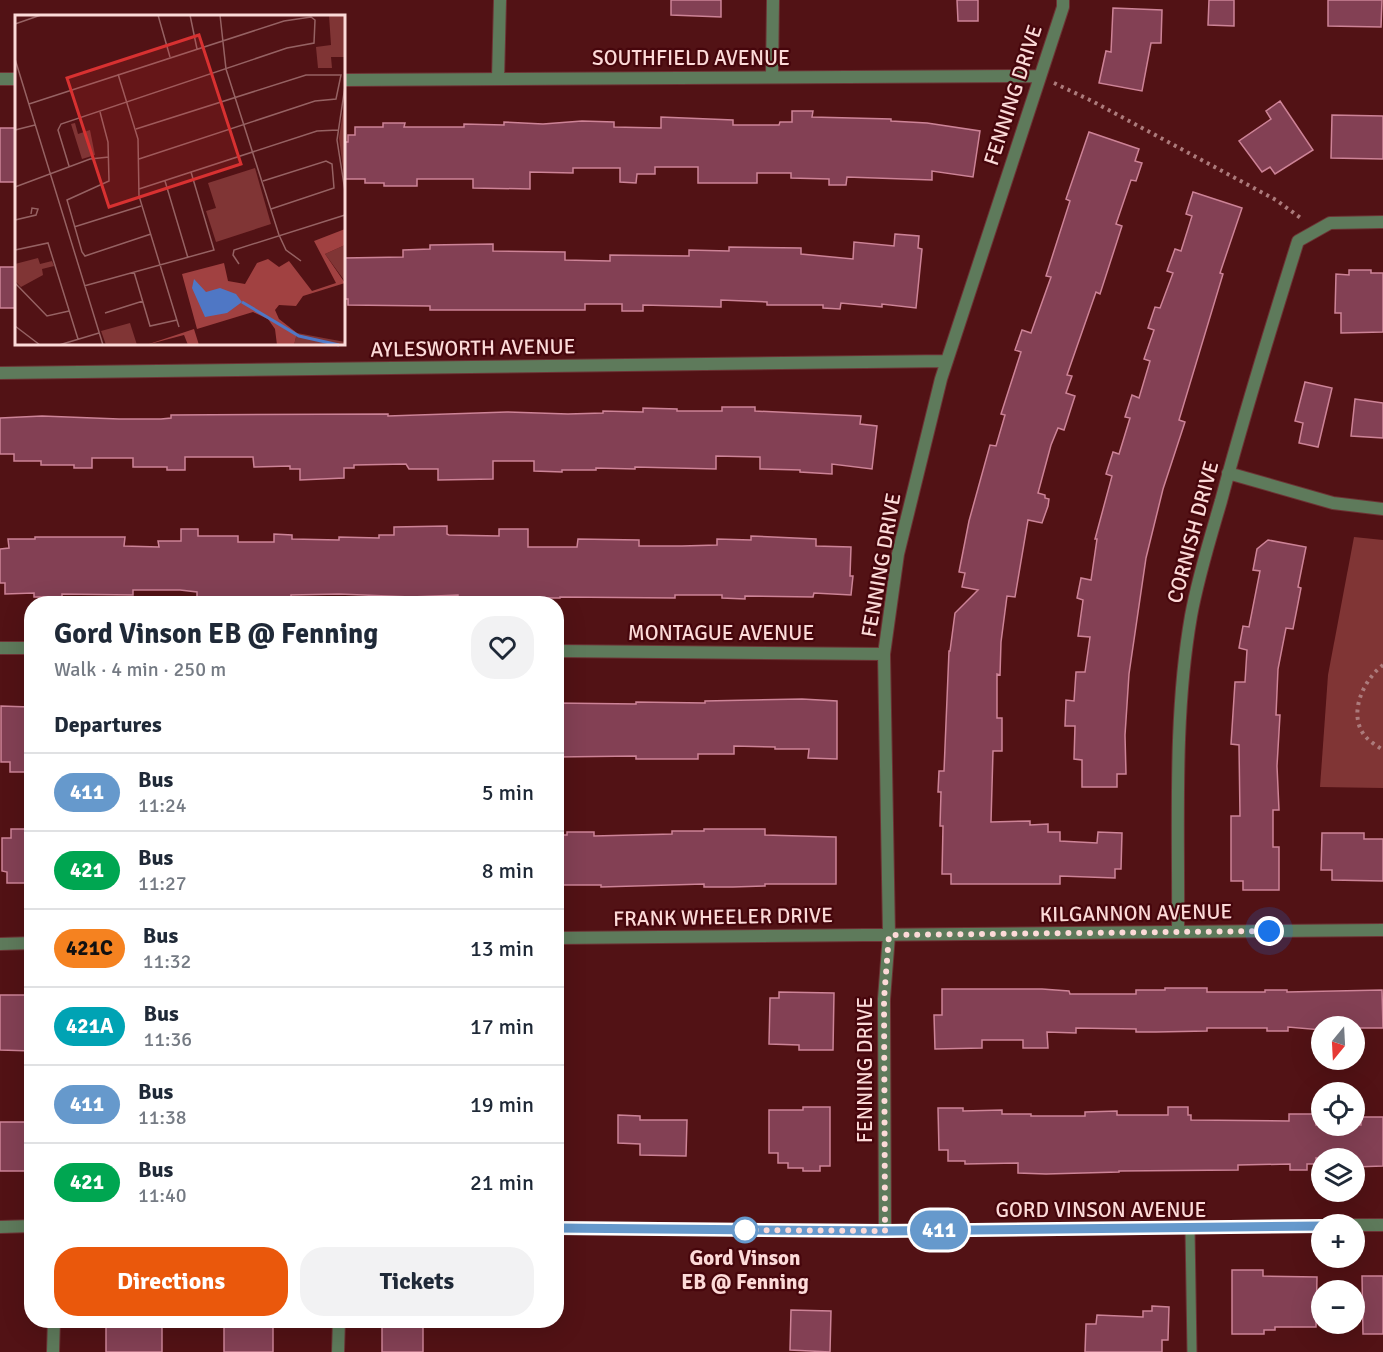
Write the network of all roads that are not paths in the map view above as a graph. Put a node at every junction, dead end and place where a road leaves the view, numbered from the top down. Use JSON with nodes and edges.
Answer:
{"nodes":[{"id":1,"x":500,"y":0,"type":"edge"},
{"id":2,"x":773,"y":0,"type":"edge"},
{"id":3,"x":1063,"y":0,"type":"edge"},
{"id":4,"x":1039,"y":76,"type":"junction"},
{"id":5,"x":772,"y":77,"type":"junction"},
{"id":6,"x":0,"y":79,"type":"edge"},
{"id":7,"x":498,"y":79,"type":"junction"},
{"id":8,"x":15,"y":80,"type":"edge"},
{"id":9,"x":345,"y":80,"type":"edge"},
{"id":10,"x":1383,"y":222,"type":"edge"},
{"id":11,"x":947,"y":361,"type":"junction"},
{"id":12,"x":0,"y":373,"type":"edge"},
{"id":13,"x":1228,"y":473,"type":"junction"},
{"id":14,"x":1383,"y":509,"type":"edge"},
{"id":15,"x":0,"y":648,"type":"edge"},
{"id":16,"x":24,"y":648,"type":"edge"},
{"id":17,"x":564,"y":651,"type":"edge"},
{"id":18,"x":885,"y":654,"type":"junction"},
{"id":19,"x":1383,"y":930,"type":"edge"},
{"id":20,"x":1178,"y":932,"type":"junction"},
{"id":21,"x":889,"y":935,"type":"junction"},
{"id":22,"x":564,"y":938,"type":"edge"},
{"id":23,"x":24,"y":943,"type":"edge"},
{"id":24,"x":0,"y":944,"type":"edge"},
{"id":25,"x":1383,"y":1224,"type":"edge"},
{"id":26,"x":1365,"y":1225,"type":"edge"},
{"id":27,"x":24,"y":1226,"type":"edge"},
{"id":28,"x":1311,"y":1226,"type":"edge"},
{"id":29,"x":0,"y":1227,"type":"edge"},
{"id":30,"x":564,"y":1228,"type":"edge"},
{"id":31,"x":1190,"y":1229,"type":"junction"},
{"id":32,"x":885,"y":1231,"type":"junction"},
{"id":33,"x":54,"y":1328,"type":"edge"},
{"id":34,"x":339,"y":1328,"type":"edge"},
{"id":35,"x":53,"y":1352,"type":"edge"},
{"id":36,"x":338,"y":1352,"type":"edge"},
{"id":37,"x":1192,"y":1352,"type":"edge"}],
"edges":[{"from":1,"to":7,"type":"street"},
{"from":2,"to":5,"type":"street"},
{"from":3,"to":4,"type":"street","name":"FENNING DRIVE"},
{"from":4,"to":5,"type":"street","name":"SOUTHFIELD AVENUE"},
{"from":4,"to":11,"type":"street","name":"FENNING DRIVE"},
{"from":5,"to":7,"type":"street","name":"SOUTHFIELD AVENUE"},
{"from":6,"to":8,"type":"street"},
{"from":7,"to":9,"type":"street","name":"SOUTHFIELD AVENUE"},
{"from":10,"to":13,"type":"street","name":"CORNISH DRIVE"},
{"from":11,"to":12,"type":"street","name":"AYLESWORTH AVENUE"},
{"from":11,"to":18,"type":"street","name":"FENNING DRIVE"},
{"from":13,"to":14,"type":"street"},
{"from":13,"to":20,"type":"street","name":"CORNISH DRIVE"},
{"from":15,"to":16,"type":"street"},
{"from":17,"to":18,"type":"street","name":"MONTAGUE AVENUE"},
{"from":18,"to":21,"type":"street","name":"FENNING DRIVE"},
{"from":19,"to":20,"type":"street","name":"KILGANNON AVENUE"},
{"from":20,"to":21,"type":"street","name":"KILGANNON AVENUE"},
{"from":21,"to":22,"type":"street","name":"FRANK WHEELER DRIVE"},
{"from":21,"to":32,"type":"street","name":"FENNING DRIVE"},
{"from":23,"to":24,"type":"street"},
{"from":25,"to":26,"type":"street"},
{"from":27,"to":29,"type":"street"},
{"from":28,"to":31,"type":"street","name":"GORD VINSON AVENUE"},
{"from":30,"to":32,"type":"street","name":"GORD VINSON AVENUE"},
{"from":31,"to":32,"type":"street","name":"GORD VINSON AVENUE"},
{"from":31,"to":37,"type":"lane"},
{"from":33,"to":35,"type":"street"},
{"from":34,"to":36,"type":"street"}]}
